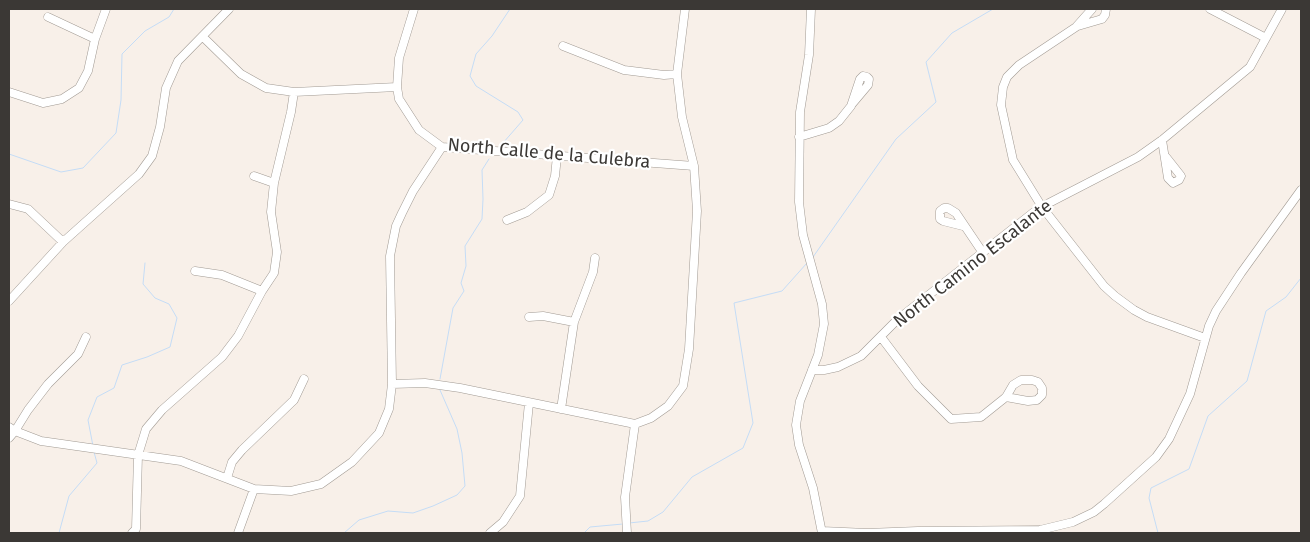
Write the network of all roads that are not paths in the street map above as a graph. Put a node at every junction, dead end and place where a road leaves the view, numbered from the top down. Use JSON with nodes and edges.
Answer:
{"nodes":[{"id":1,"x":106,"y":9,"type":"edge"},
{"id":2,"x":229,"y":9,"type":"edge"},
{"id":3,"x":414,"y":9,"type":"edge"},
{"id":4,"x":685,"y":9,"type":"edge"},
{"id":5,"x":811,"y":9,"type":"edge"},
{"id":6,"x":1092,"y":9,"type":"edge"},
{"id":7,"x":1106,"y":9,"type":"edge"},
{"id":8,"x":1210,"y":9,"type":"edge"},
{"id":9,"x":1282,"y":9,"type":"edge"},
{"id":10,"x":48,"y":17,"type":"dead end"},
{"id":11,"x":1076,"y":27,"type":"junction"},
{"id":12,"x":203,"y":37,"type":"junction"},
{"id":13,"x":1266,"y":38,"type":"junction"},
{"id":14,"x":95,"y":39,"type":"junction"},
{"id":15,"x":563,"y":46,"type":"dead end"},
{"id":16,"x":677,"y":74,"type":"junction"},
{"id":17,"x":397,"y":86,"type":"junction"},
{"id":18,"x":9,"y":92,"type":"edge"},
{"id":19,"x":294,"y":92,"type":"junction"},
{"id":20,"x":852,"y":104,"type":"dead end"},
{"id":21,"x":799,"y":137,"type":"junction"},
{"id":22,"x":1162,"y":140,"type":"junction"},
{"id":23,"x":442,"y":147,"type":"junction"},
{"id":24,"x":557,"y":156,"type":"junction"},
{"id":25,"x":1166,"y":157,"type":"dead end"},
{"id":26,"x":694,"y":166,"type":"junction"},
{"id":27,"x":254,"y":176,"type":"dead end"},
{"id":28,"x":274,"y":183,"type":"junction"},
{"id":29,"x":1301,"y":190,"type":"edge"},
{"id":30,"x":9,"y":204,"type":"edge"},
{"id":31,"x":1042,"y":207,"type":"junction"},
{"id":32,"x":507,"y":220,"type":"dead end"},
{"id":33,"x":963,"y":226,"type":"dead end"},
{"id":34,"x":63,"y":242,"type":"junction"},
{"id":35,"x":983,"y":253,"type":"junction"},
{"id":36,"x":595,"y":258,"type":"dead end"},
{"id":37,"x":195,"y":272,"type":"dead end"},
{"id":38,"x":262,"y":291,"type":"junction"},
{"id":39,"x":9,"y":301,"type":"edge"},
{"id":40,"x":529,"y":318,"type":"dead end"},
{"id":41,"x":574,"y":322,"type":"junction"},
{"id":42,"x":86,"y":337,"type":"dead end"},
{"id":43,"x":881,"y":337,"type":"junction"},
{"id":44,"x":1205,"y":338,"type":"junction"},
{"id":45,"x":812,"y":370,"type":"junction"},
{"id":46,"x":304,"y":379,"type":"dead end"},
{"id":47,"x":392,"y":384,"type":"junction"},
{"id":48,"x":1006,"y":397,"type":"dead end"},
{"id":49,"x":529,"y":403,"type":"junction"},
{"id":50,"x":560,"y":409,"type":"junction"},
{"id":51,"x":635,"y":424,"type":"junction"},
{"id":52,"x":12,"y":429,"type":"edge"},
{"id":53,"x":9,"y":438,"type":"edge"},
{"id":54,"x":138,"y":455,"type":"junction"},
{"id":55,"x":227,"y":478,"type":"junction"},
{"id":56,"x":254,"y":488,"type":"junction"},
{"id":57,"x":822,"y":532,"type":"edge"},
{"id":58,"x":132,"y":533,"type":"edge"},
{"id":59,"x":238,"y":533,"type":"edge"},
{"id":60,"x":490,"y":533,"type":"edge"},
{"id":61,"x":627,"y":533,"type":"edge"},
{"id":62,"x":867,"y":533,"type":"edge"}],
"edges":[{"from":1,"to":14,"type":"street"},
{"from":2,"to":12,"type":"street"},
{"from":3,"to":17,"type":"street","name":"North Calle de la Culebra"},
{"from":4,"to":16,"type":"street"},
{"from":5,"to":21,"type":"street"},
{"from":6,"to":11,"type":"street"},
{"from":7,"to":11,"type":"street"},
{"from":8,"to":13,"type":"street"},
{"from":9,"to":13,"type":"street","name":"North Camino Escalante"},
{"from":10,"to":14,"type":"street"},
{"from":11,"to":31,"type":"street"},
{"from":12,"to":19,"type":"street"},
{"from":12,"to":34,"type":"street"},
{"from":13,"to":22,"type":"street","name":"North Camino Escalante"},
{"from":14,"to":18,"type":"street"},
{"from":15,"to":16,"type":"street"},
{"from":16,"to":26,"type":"street"},
{"from":17,"to":19,"type":"street"},
{"from":17,"to":23,"type":"street","name":"North Calle de la Culebra"},
{"from":19,"to":28,"type":"street"},
{"from":20,"to":21,"type":"street"},
{"from":21,"to":45,"type":"street"},
{"from":22,"to":25,"type":"street"},
{"from":22,"to":31,"type":"street","name":"North Camino Escalante"},
{"from":23,"to":24,"type":"street","name":"North Calle de la Culebra"},
{"from":23,"to":47,"type":"street"},
{"from":24,"to":26,"type":"street","name":"North Calle de la Culebra"},
{"from":24,"to":32,"type":"street"},
{"from":26,"to":51,"type":"street"},
{"from":27,"to":28,"type":"street"},
{"from":28,"to":38,"type":"street"},
{"from":29,"to":44,"type":"street"},
{"from":30,"to":34,"type":"street"},
{"from":31,"to":35,"type":"street","name":"North Camino Escalante"},
{"from":31,"to":44,"type":"street"},
{"from":33,"to":35,"type":"street"},
{"from":34,"to":39,"type":"street"},
{"from":35,"to":43,"type":"street","name":"North Camino Escalante"},
{"from":36,"to":41,"type":"street"},
{"from":37,"to":38,"type":"street"},
{"from":38,"to":54,"type":"street"},
{"from":40,"to":41,"type":"street"},
{"from":41,"to":50,"type":"street"},
{"from":42,"to":52,"type":"street"},
{"from":43,"to":45,"type":"street","name":"North Camino Escalante"},
{"from":43,"to":48,"type":"street"},
{"from":44,"to":62,"type":"street"},
{"from":45,"to":57,"type":"street"},
{"from":46,"to":55,"type":"street"},
{"from":47,"to":49,"type":"street"},
{"from":47,"to":56,"type":"street"},
{"from":49,"to":50,"type":"street"},
{"from":49,"to":60,"type":"street"},
{"from":50,"to":51,"type":"street"},
{"from":51,"to":61,"type":"street"},
{"from":52,"to":53,"type":"street"},
{"from":52,"to":54,"type":"street"},
{"from":54,"to":55,"type":"street"},
{"from":54,"to":58,"type":"street"},
{"from":55,"to":56,"type":"street"},
{"from":56,"to":59,"type":"street"},
{"from":57,"to":62,"type":"street"}]}
